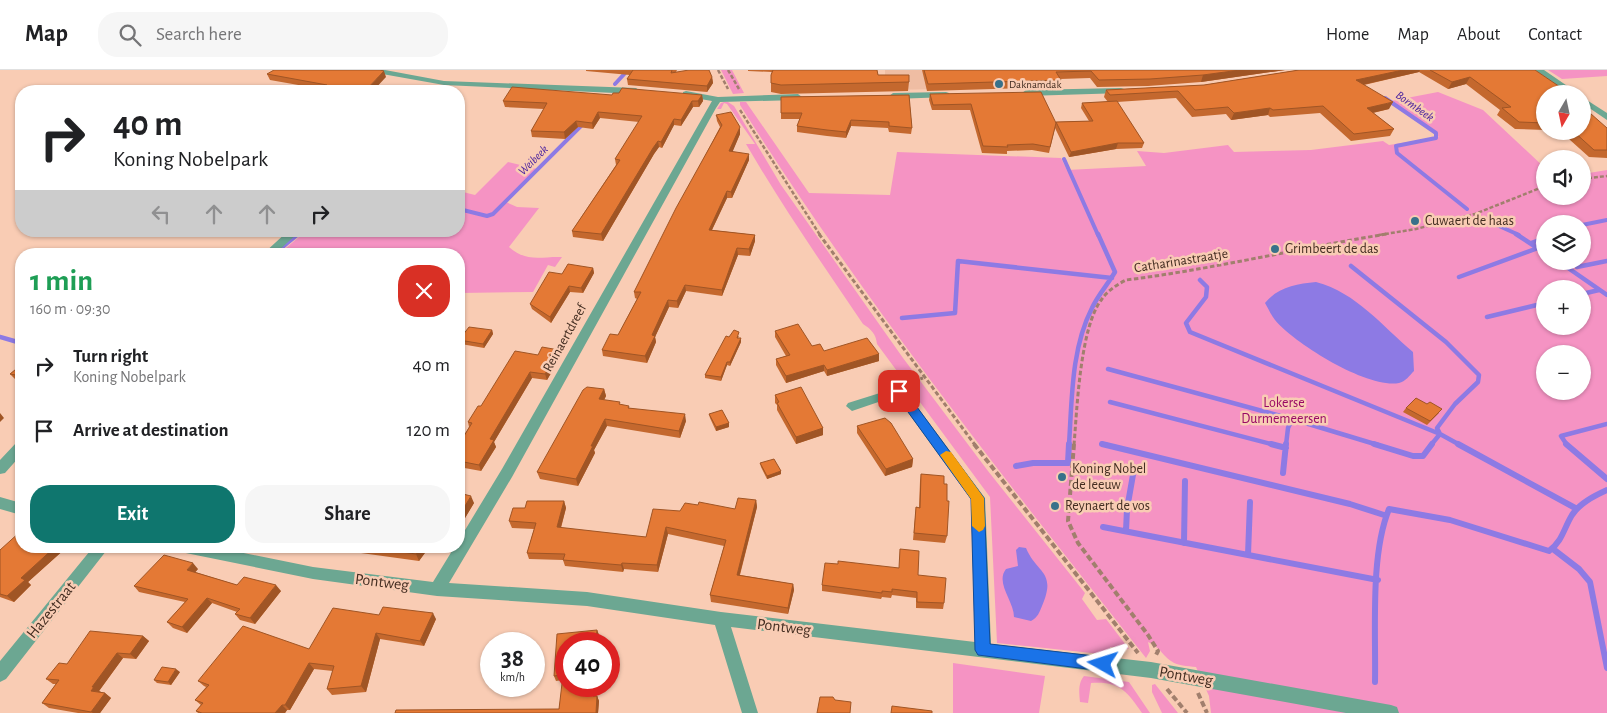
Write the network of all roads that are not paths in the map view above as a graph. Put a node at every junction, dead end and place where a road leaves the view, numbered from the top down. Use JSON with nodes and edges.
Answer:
{"nodes":[{"id":1,"x":370,"y":70,"type":"edge"},
{"id":2,"x":1539,"y":70,"type":"edge"},
{"id":3,"x":451,"y":83,"type":"joint"},
{"id":4,"x":1562,"y":85,"type":"edge"},
{"id":5,"x":1128,"y":91,"type":"edge"},
{"id":6,"x":646,"y":92,"type":"edge"},
{"id":7,"x":1020,"y":93,"type":"edge"},
{"id":8,"x":673,"y":94,"type":"edge"},
{"id":9,"x":952,"y":94,"type":"edge"},
{"id":10,"x":884,"y":96,"type":"edge"},
{"id":11,"x":810,"y":97,"type":"edge"},
{"id":12,"x":718,"y":100,"type":"junction"},
{"id":13,"x":1591,"y":105,"type":"edge"},
{"id":14,"x":1607,"y":117,"type":"edge"},
{"id":15,"x":288,"y":237,"type":"edge"},
{"id":16,"x":275,"y":248,"type":"edge"},
{"id":17,"x":852,"y":406,"type":"dead end"},
{"id":18,"x":15,"y":453,"type":"edge"},
{"id":19,"x":0,"y":469,"type":"edge"},
{"id":20,"x":0,"y":503,"type":"edge"},
{"id":21,"x":15,"y":507,"type":"edge"},
{"id":22,"x":465,"y":543,"type":"edge"},
{"id":23,"x":97,"y":553,"type":"edge"},
{"id":24,"x":212,"y":553,"type":"edge"},
{"id":25,"x":459,"y":553,"type":"edge"},
{"id":26,"x":437,"y":590,"type":"junction"},
{"id":27,"x":721,"y":619,"type":"junction"},
{"id":28,"x":983,"y":650,"type":"junction"},
{"id":29,"x":0,"y":674,"type":"edge"},
{"id":30,"x":750,"y":713,"type":"edge"},
{"id":31,"x":1391,"y":713,"type":"edge"}],
"edges":[{"from":1,"to":3,"type":"street"},
{"from":2,"to":4,"type":"street"},
{"from":3,"to":6,"type":"street"},
{"from":5,"to":7,"type":"street"},
{"from":8,"to":12,"type":"street"},
{"from":9,"to":10,"type":"street"},
{"from":11,"to":12,"type":"street"},
{"from":12,"to":22,"type":"street","name":"Reinaertdreef"},
{"from":13,"to":14,"type":"street"},
{"from":15,"to":16,"type":"street"},
{"from":17,"to":28,"type":"street"},
{"from":18,"to":19,"type":"street"},
{"from":20,"to":21,"type":"street"},
{"from":23,"to":29,"type":"street","name":"Hazestraat"},
{"from":24,"to":26,"type":"street","name":"Pontweg"},
{"from":25,"to":26,"type":"street","name":"Reinaertdreef"},
{"from":26,"to":27,"type":"street","name":"Pontweg"},
{"from":27,"to":28,"type":"street","name":"Pontweg"},
{"from":27,"to":30,"type":"street"},
{"from":28,"to":31,"type":"street","name":"Pontweg"}]}
